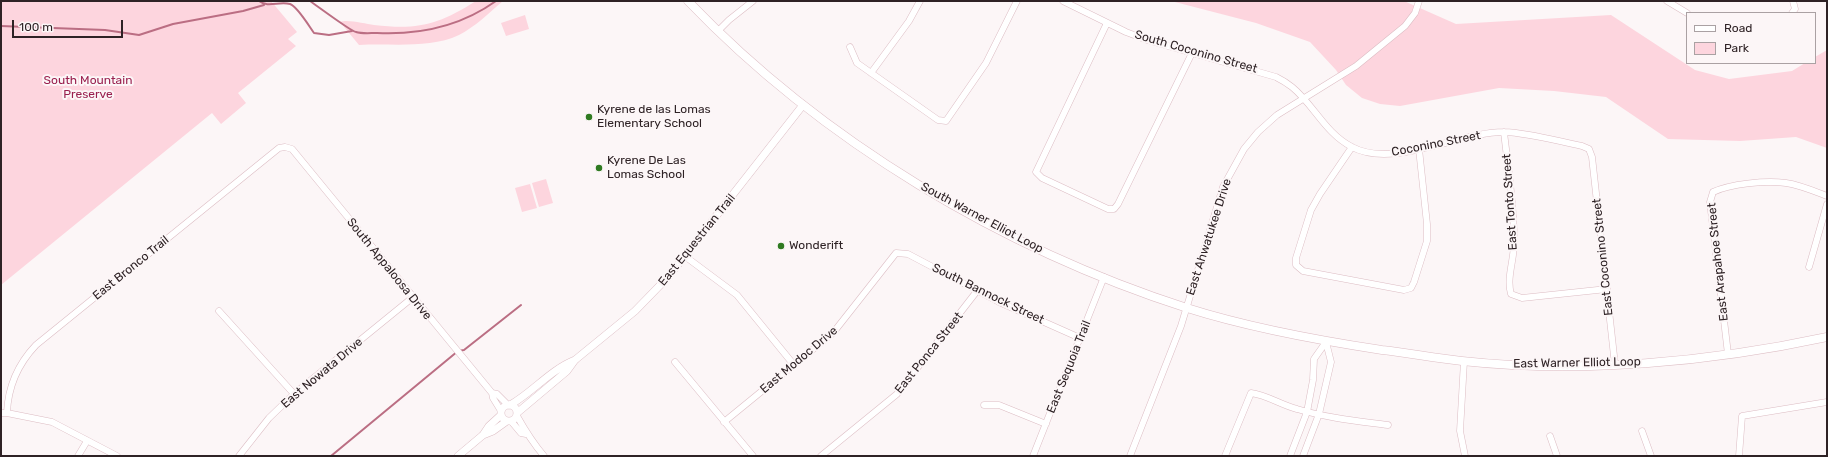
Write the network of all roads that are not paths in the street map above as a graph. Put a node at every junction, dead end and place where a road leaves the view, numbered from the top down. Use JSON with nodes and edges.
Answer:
{"nodes":[{"id":1,"x":688,"y":1,"type":"edge"},
{"id":2,"x":752,"y":1,"type":"edge"},
{"id":3,"x":920,"y":1,"type":"edge"},
{"id":4,"x":1017,"y":1,"type":"edge"},
{"id":5,"x":1063,"y":1,"type":"edge"},
{"id":6,"x":1420,"y":1,"type":"edge"},
{"id":7,"x":1668,"y":1,"type":"edge"},
{"id":8,"x":1793,"y":1,"type":"edge"},
{"id":9,"x":1793,"y":11,"type":"edge"},
{"id":10,"x":1686,"y":13,"type":"edge"},
{"id":11,"x":1107,"y":23,"type":"junction"},
{"id":12,"x":718,"y":31,"type":"junction"},
{"id":13,"x":850,"y":47,"type":"dead end"},
{"id":14,"x":1192,"y":53,"type":"junction"},
{"id":15,"x":871,"y":73,"type":"junction"},
{"id":16,"x":1303,"y":99,"type":"junction"},
{"id":17,"x":803,"y":105,"type":"junction"},
{"id":18,"x":1504,"y":132,"type":"junction"},
{"id":19,"x":285,"y":147,"type":"joint"},
{"id":20,"x":1352,"y":148,"type":"junction"},
{"id":21,"x":1418,"y":149,"type":"junction"},
{"id":22,"x":1589,"y":149,"type":"joint"},
{"id":23,"x":1827,"y":196,"type":"edge"},
{"id":24,"x":1827,"y":204,"type":"edge"},
{"id":25,"x":896,"y":253,"type":"joint"},
{"id":26,"x":686,"y":257,"type":"junction"},
{"id":27,"x":1810,"y":267,"type":"dead end"},
{"id":28,"x":1104,"y":277,"type":"junction"},
{"id":29,"x":1607,"y":289,"type":"junction"},
{"id":30,"x":977,"y":291,"type":"junction"},
{"id":31,"x":412,"y":298,"type":"junction"},
{"id":32,"x":1186,"y":308,"type":"junction"},
{"id":33,"x":219,"y":311,"type":"dead end"},
{"id":34,"x":1827,"y":337,"type":"edge"},
{"id":35,"x":1080,"y":338,"type":"junction"},
{"id":36,"x":1326,"y":342,"type":"junction"},
{"id":37,"x":1728,"y":354,"type":"junction"},
{"id":38,"x":575,"y":360,"type":"junction"},
{"id":39,"x":1464,"y":361,"type":"junction"},
{"id":40,"x":675,"y":362,"type":"dead end"},
{"id":41,"x":794,"y":365,"type":"junction"},
{"id":42,"x":1616,"y":365,"type":"junction"},
{"id":43,"x":492,"y":393,"type":"junction"},
{"id":44,"x":294,"y":394,"type":"junction"},
{"id":45,"x":1827,"y":402,"type":"edge"},
{"id":46,"x":509,"y":405,"type":"junction"},
{"id":47,"x":984,"y":405,"type":"dead end"},
{"id":48,"x":4,"y":413,"type":"edge"},
{"id":49,"x":501,"y":413,"type":"junction"},
{"id":50,"x":1313,"y":413,"type":"junction"},
{"id":51,"x":517,"y":414,"type":"junction"},
{"id":52,"x":509,"y":421,"type":"junction"},
{"id":53,"x":724,"y":422,"type":"junction"},
{"id":54,"x":1046,"y":424,"type":"junction"},
{"id":55,"x":1388,"y":425,"type":"dead end"},
{"id":56,"x":1642,"y":431,"type":"dead end"},
{"id":57,"x":526,"y":434,"type":"junction"},
{"id":58,"x":483,"y":435,"type":"junction"},
{"id":59,"x":1550,"y":436,"type":"dead end"},
{"id":60,"x":87,"y":441,"type":"junction"},
{"id":61,"x":78,"y":456,"type":"edge"},
{"id":62,"x":117,"y":456,"type":"edge"},
{"id":63,"x":239,"y":456,"type":"edge"},
{"id":64,"x":458,"y":456,"type":"edge"},
{"id":65,"x":544,"y":456,"type":"edge"},
{"id":66,"x":753,"y":456,"type":"edge"},
{"id":67,"x":821,"y":456,"type":"edge"},
{"id":68,"x":1033,"y":456,"type":"edge"},
{"id":69,"x":1130,"y":456,"type":"edge"},
{"id":70,"x":1225,"y":456,"type":"edge"},
{"id":71,"x":1290,"y":456,"type":"edge"},
{"id":72,"x":1303,"y":456,"type":"edge"},
{"id":73,"x":1465,"y":456,"type":"edge"},
{"id":74,"x":1557,"y":456,"type":"edge"},
{"id":75,"x":1651,"y":456,"type":"edge"},
{"id":76,"x":1739,"y":456,"type":"edge"}],
"edges":[{"from":1,"to":12,"type":"main road","name":"South Warner Elliot Loop"},
{"from":2,"to":12,"type":"street"},
{"from":3,"to":15,"type":"street"},
{"from":4,"to":15,"type":"street"},
{"from":5,"to":11,"type":"street","name":"South Coconino Street"},
{"from":6,"to":16,"type":"street","name":"East Ahwatukee Drive"},
{"from":7,"to":10,"type":"street"},
{"from":8,"to":9,"type":"street"},
{"from":11,"to":14,"type":"street","name":"South Coconino Street"},
{"from":11,"to":14,"type":"street"},
{"from":12,"to":17,"type":"main road","name":"South Warner Elliot Loop"},
{"from":13,"to":15,"type":"street"},
{"from":14,"to":16,"type":"street","name":"South Coconino Street"},
{"from":16,"to":20,"type":"street","name":"Coconino Street"},
{"from":16,"to":32,"type":"street","name":"East Ahwatukee Drive"},
{"from":17,"to":26,"type":"street","name":"East Equestrian Trail"},
{"from":17,"to":28,"type":"main road","name":"South Warner Elliot Loop"},
{"from":18,"to":21,"type":"street","name":"Coconino Street"},
{"from":18,"to":22,"type":"street","name":"Coconino Street"},
{"from":18,"to":29,"type":"street","name":"East Tonto Street"},
{"from":19,"to":31,"type":"street","name":"South Appaloosa Drive"},
{"from":19,"to":48,"type":"street","name":"East Bronco Trail"},
{"from":20,"to":21,"type":"street","name":"Coconino Street"},
{"from":20,"to":21,"type":"street"},
{"from":22,"to":29,"type":"street","name":"East Coconino Street"},
{"from":23,"to":37,"type":"street","name":"East Arapahoe Street"},
{"from":24,"to":27,"type":"street"},
{"from":25,"to":30,"type":"street","name":"South Bannock Street"},
{"from":25,"to":41,"type":"street","name":"East Modoc Drive"},
{"from":26,"to":38,"type":"street","name":"East Equestrian Trail"},
{"from":26,"to":41,"type":"street"},
{"from":28,"to":32,"type":"main road","name":"South Warner Elliot Loop"},
{"from":28,"to":35,"type":"street","name":"East Sequoia Trail"},
{"from":29,"to":42,"type":"street","name":"East Coconino Street"},
{"from":30,"to":35,"type":"street","name":"South Bannock Street"},
{"from":30,"to":67,"type":"street","name":"East Ponca Street"},
{"from":31,"to":43,"type":"street","name":"South Appaloosa Drive"},
{"from":31,"to":44,"type":"street","name":"East Nowata Drive"},
{"from":32,"to":36,"type":"main road","name":"South Warner Elliot Loop"},
{"from":32,"to":69,"type":"street","name":"East Ahwatukee Drive"},
{"from":33,"to":44,"type":"street"},
{"from":34,"to":37,"type":"main road","name":"East Warner Elliot Loop"},
{"from":35,"to":54,"type":"street","name":"East Sequoia Trail"},
{"from":36,"to":39,"type":"main road","name":"East Warner Elliot Loop"},
{"from":36,"to":50,"type":"street"},
{"from":36,"to":50,"type":"street"},
{"from":37,"to":42,"type":"main road","name":"East Warner Elliot Loop"},
{"from":38,"to":46,"type":"street","name":"East Equestrian Trail"},
{"from":38,"to":51,"type":"street","name":"East Equestrian Trail"},
{"from":39,"to":42,"type":"main road","name":"East Warner Elliot Loop"},
{"from":39,"to":73,"type":"street"},
{"from":40,"to":53,"type":"street"},
{"from":41,"to":53,"type":"street","name":"East Modoc Drive"},
{"from":43,"to":46,"type":"street","name":"South Appaloosa Drive"},
{"from":43,"to":49,"type":"street","name":"South Appaloosa Drive"},
{"from":44,"to":63,"type":"street","name":"East Nowata Drive"},
{"from":45,"to":76,"type":"street"},
{"from":46,"to":49,"type":"street"},
{"from":46,"to":51,"type":"street"},
{"from":47,"to":54,"type":"street"},
{"from":48,"to":60,"type":"street"},
{"from":49,"to":52,"type":"street"},
{"from":49,"to":58,"type":"street"},
{"from":50,"to":55,"type":"street"},
{"from":50,"to":70,"type":"street"},
{"from":50,"to":71,"type":"street"},
{"from":50,"to":72,"type":"street"},
{"from":51,"to":52,"type":"street"},
{"from":51,"to":57,"type":"street"},
{"from":52,"to":57,"type":"street"},
{"from":52,"to":58,"type":"street"},
{"from":53,"to":66,"type":"street"},
{"from":54,"to":68,"type":"street","name":"East Sequoia Trail"},
{"from":56,"to":75,"type":"street"},
{"from":57,"to":65,"type":"street"},
{"from":58,"to":64,"type":"street"},
{"from":59,"to":74,"type":"street"},
{"from":60,"to":61,"type":"street"},
{"from":60,"to":62,"type":"street"}]}
